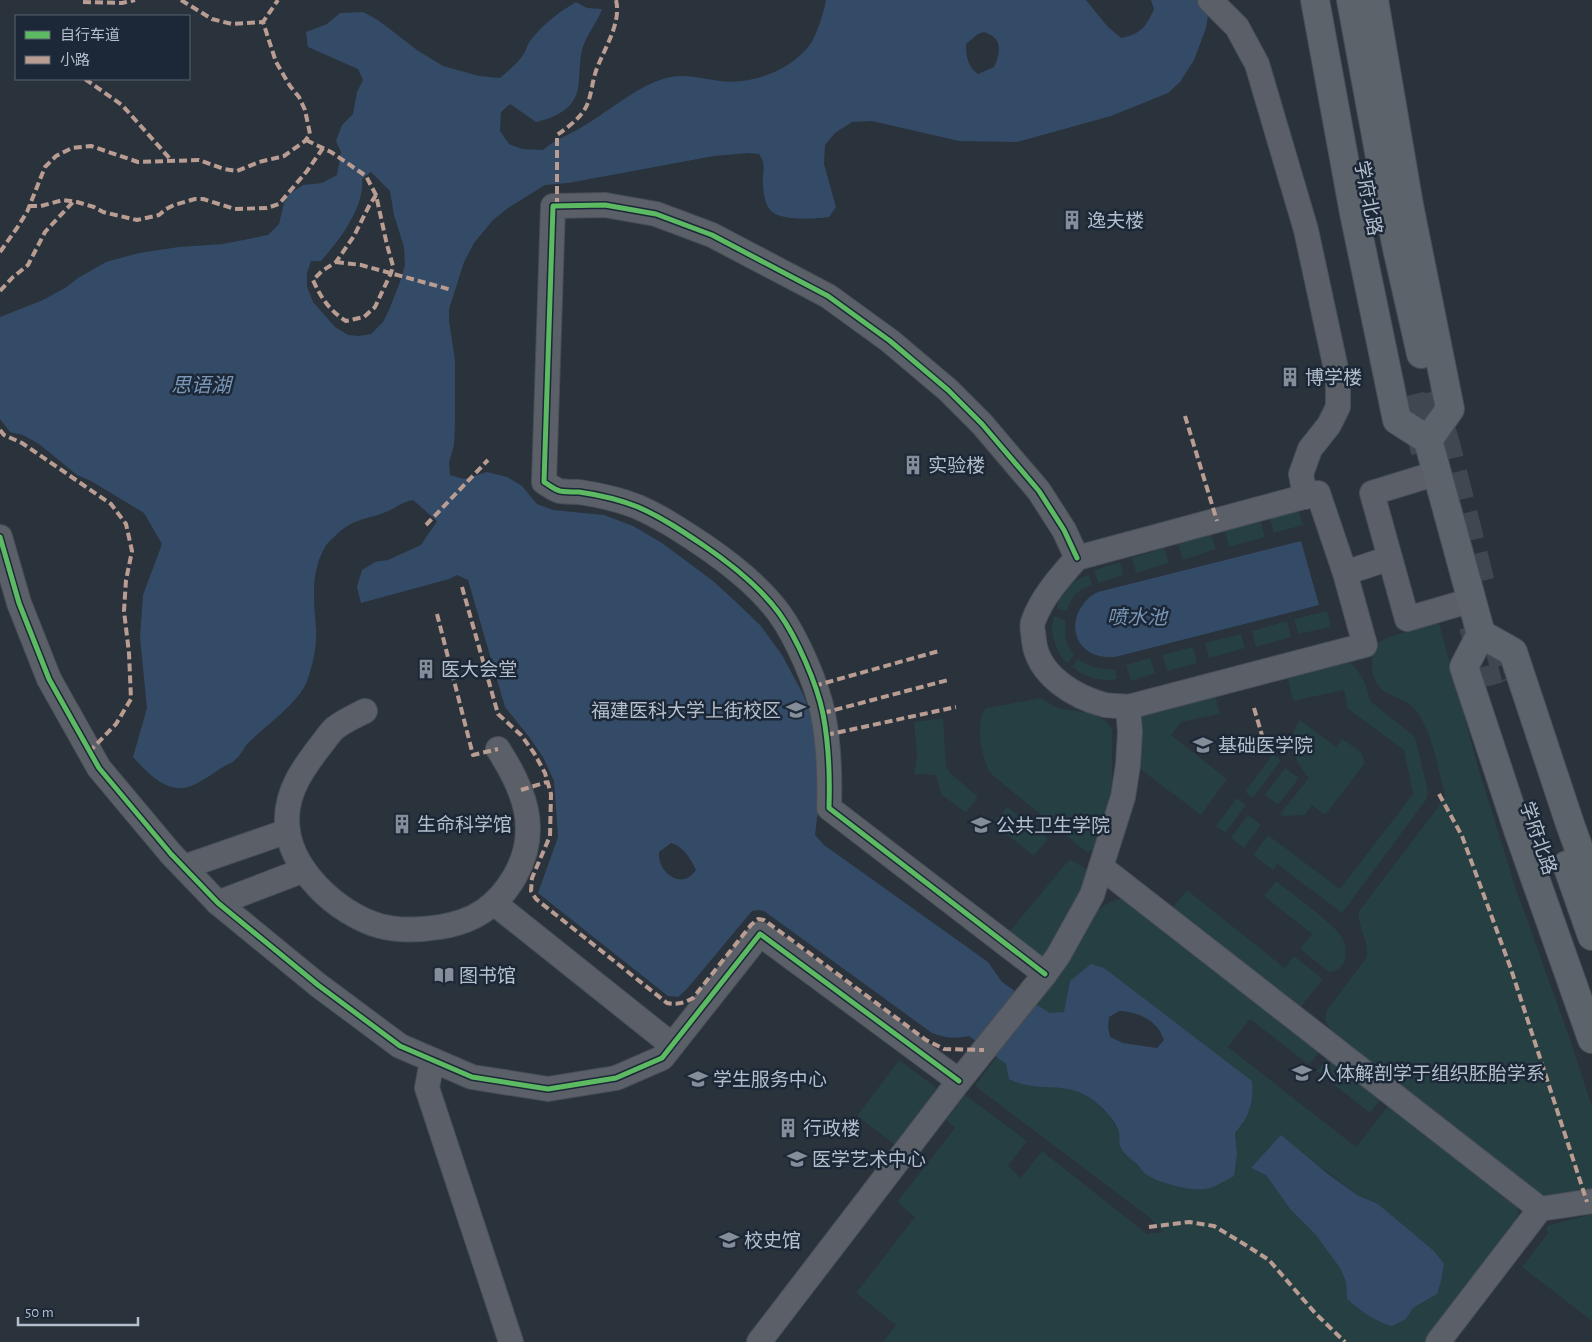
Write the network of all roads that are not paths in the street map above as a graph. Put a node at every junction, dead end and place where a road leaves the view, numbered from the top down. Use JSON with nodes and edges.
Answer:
{"nodes":[{"id":1,"x":1315,"y":0,"type":"edge"},
{"id":2,"x":1332,"y":0,"type":"edge"},
{"id":3,"x":1351,"y":0,"type":"edge"},
{"id":4,"x":1374,"y":0,"type":"edge"},
{"id":5,"x":1215,"y":5,"type":"edge"},
{"id":6,"x":1428,"y":440,"type":"junction"},
{"id":7,"x":1437,"y":474,"type":"junction"},
{"id":8,"x":1304,"y":497,"type":"junction"},
{"id":9,"x":0,"y":537,"type":"edge"},
{"id":10,"x":1077,"y":558,"type":"junction"},
{"id":11,"x":1390,"y":558,"type":"junction"},
{"id":12,"x":1344,"y":573,"type":"junction"},
{"id":13,"x":1472,"y":600,"type":"junction"},
{"id":14,"x":1481,"y":634,"type":"junction"},
{"id":15,"x":1128,"y":707,"type":"junction"},
{"id":16,"x":365,"y":711,"type":"dead end"},
{"id":17,"x":498,"y":749,"type":"dead end"},
{"id":18,"x":288,"y":831,"type":"junction"},
{"id":19,"x":184,"y":867,"type":"junction"},
{"id":20,"x":1101,"y":867,"type":"junction"},
{"id":21,"x":304,"y":870,"type":"junction"},
{"id":22,"x":1592,"y":885,"type":"edge"},
{"id":23,"x":218,"y":903,"type":"junction"},
{"id":24,"x":494,"y":903,"type":"junction"},
{"id":25,"x":1592,"y":936,"type":"edge"},
{"id":26,"x":1039,"y":981,"type":"junction"},
{"id":27,"x":1592,"y":989,"type":"edge"},
{"id":28,"x":1592,"y":1039,"type":"edge"},
{"id":29,"x":672,"y":1045,"type":"junction"},
{"id":30,"x":432,"y":1060,"type":"junction"},
{"id":31,"x":960,"y":1081,"type":"junction"},
{"id":32,"x":1592,"y":1201,"type":"edge"},
{"id":33,"x":1540,"y":1209,"type":"junction"},
{"id":34,"x":511,"y":1342,"type":"edge"},
{"id":35,"x":759,"y":1342,"type":"edge"},
{"id":36,"x":1438,"y":1342,"type":"edge"}],
"edges":[{"from":1,"to":6,"type":"main road"},
{"from":2,"to":3,"type":"main road","name":"学府北路"},
{"from":4,"to":6,"type":"main road"},
{"from":5,"to":8,"type":"street"},
{"from":6,"to":7,"type":"main road"},
{"from":7,"to":11,"type":"street"},
{"from":7,"to":13,"type":"main road"},
{"from":8,"to":10,"type":"street"},
{"from":8,"to":12,"type":"street"},
{"from":9,"to":19,"type":"street"},
{"from":10,"to":15,"type":"street"},
{"from":10,"to":26,"type":"street"},
{"from":11,"to":12,"type":"street"},
{"from":11,"to":13,"type":"street"},
{"from":12,"to":15,"type":"street"},
{"from":13,"to":14,"type":"main road"},
{"from":14,"to":22,"type":"main road"},
{"from":14,"to":28,"type":"main road"},
{"from":15,"to":20,"type":"street"},
{"from":16,"to":18,"type":"street"},
{"from":17,"to":24,"type":"street"},
{"from":18,"to":19,"type":"street"},
{"from":18,"to":21,"type":"street"},
{"from":19,"to":23,"type":"street"},
{"from":20,"to":26,"type":"street"},
{"from":20,"to":33,"type":"street"},
{"from":21,"to":23,"type":"street"},
{"from":21,"to":24,"type":"street"},
{"from":23,"to":30,"type":"street"},
{"from":24,"to":29,"type":"street"},
{"from":25,"to":27,"type":"main road","name":"学府北路"},
{"from":26,"to":31,"type":"street"},
{"from":29,"to":30,"type":"street"},
{"from":29,"to":31,"type":"street"},
{"from":30,"to":34,"type":"street"},
{"from":31,"to":35,"type":"street"},
{"from":32,"to":33,"type":"street"},
{"from":33,"to":36,"type":"street"}]}
